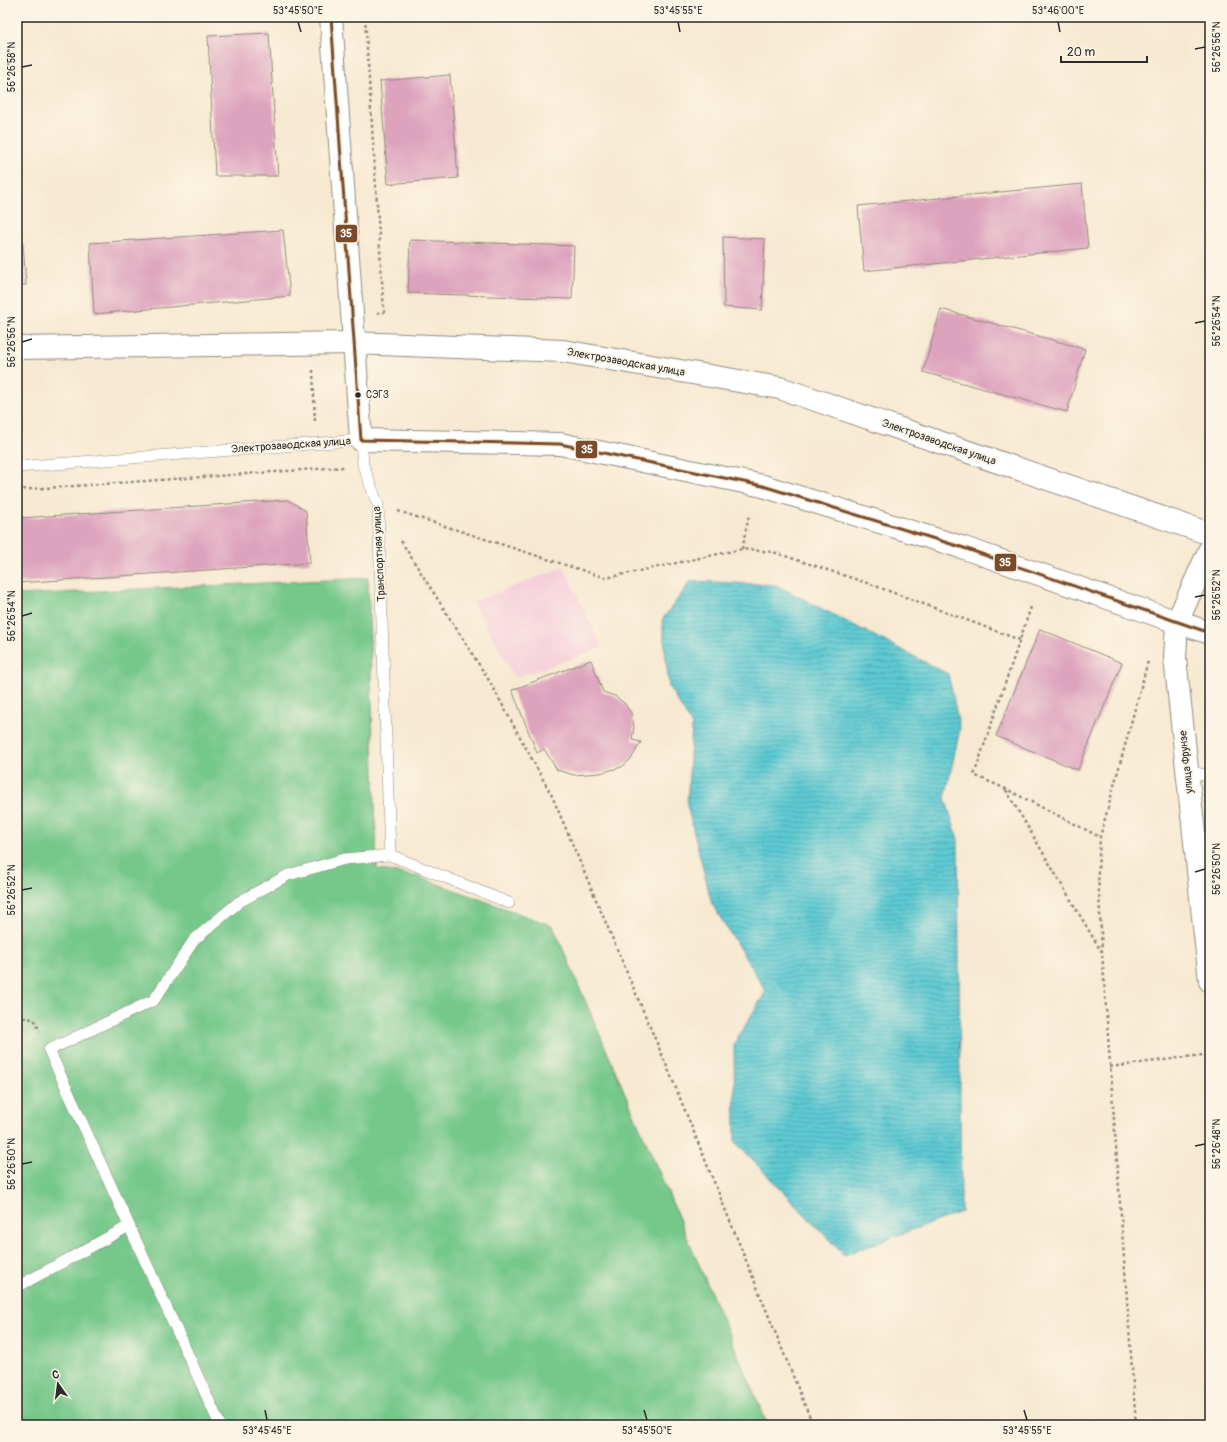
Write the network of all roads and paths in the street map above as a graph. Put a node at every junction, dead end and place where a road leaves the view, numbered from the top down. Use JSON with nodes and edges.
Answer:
{"nodes":[{"id":1,"x":331,"y":17,"type":"edge"},
{"id":2,"x":353,"y":343,"type":"junction"},
{"id":3,"x":312,"y":344,"type":"junction"},
{"id":4,"x":17,"y":348,"type":"edge"},
{"id":5,"x":361,"y":440,"type":"junction"},
{"id":6,"x":316,"y":443,"type":"junction"},
{"id":7,"x":363,"y":465,"type":"junction"},
{"id":8,"x":17,"y":467,"type":"edge"},
{"id":9,"x":315,"y":469,"type":"junction"},
{"id":10,"x":17,"y":490,"type":"edge"},
{"id":11,"x":378,"y":505,"type":"junction"},
{"id":12,"x":749,"y":515,"type":"dead end"},
{"id":13,"x":1210,"y":534,"type":"edge"},
{"id":14,"x":742,"y":549,"type":"junction"},
{"id":15,"x":1210,"y":549,"type":"edge"},
{"id":16,"x":1031,"y":607,"type":"dead end"},
{"id":17,"x":1177,"y":622,"type":"junction"},
{"id":18,"x":1210,"y":633,"type":"edge"},
{"id":19,"x":1020,"y":640,"type":"junction"},
{"id":20,"x":1149,"y":655,"type":"dead end"},
{"id":21,"x":1187,"y":770,"type":"junction"},
{"id":22,"x":1210,"y":777,"type":"edge"},
{"id":23,"x":1006,"y":789,"type":"junction"},
{"id":24,"x":1100,"y":837,"type":"junction"},
{"id":25,"x":390,"y":856,"type":"junction"},
{"id":26,"x":509,"y":903,"type":"dead end"},
{"id":27,"x":1102,"y":952,"type":"junction"},
{"id":28,"x":1210,"y":981,"type":"edge"},
{"id":29,"x":17,"y":1017,"type":"edge"},
{"id":30,"x":49,"y":1050,"type":"junction"},
{"id":31,"x":1210,"y":1054,"type":"edge"},
{"id":32,"x":1110,"y":1067,"type":"junction"},
{"id":33,"x":129,"y":1226,"type":"junction"},
{"id":34,"x":17,"y":1287,"type":"edge"},
{"id":35,"x":220,"y":1425,"type":"edge"},
{"id":36,"x":812,"y":1425,"type":"edge"},
{"id":37,"x":1136,"y":1425,"type":"edge"}],
"edges":[{"from":1,"to":2,"type":"street","name":"Транспортная улица"},
{"from":2,"to":3,"type":"street","name":"Электрозаводская улица"},
{"from":2,"to":5,"type":"street","name":"Транспортная улица"},
{"from":2,"to":13,"type":"street","name":"Электрозаводская улица"},
{"from":3,"to":4,"type":"street","name":"Электрозаводская улица"},
{"from":3,"to":6,"type":"path"},
{"from":5,"to":6,"type":"lane","name":"Электрозаводская улица"},
{"from":5,"to":7,"type":"lane","name":"Транспортная улица"},
{"from":5,"to":17,"type":"street","name":"Электрозаводская улица"},
{"from":6,"to":8,"type":"lane","name":"Электрозаводская улица"},
{"from":6,"to":9,"type":"path"},
{"from":7,"to":9,"type":"path"},
{"from":7,"to":11,"type":"lane","name":"Транспортная улица"},
{"from":9,"to":10,"type":"path"},
{"from":11,"to":14,"type":"path"},
{"from":11,"to":25,"type":"lane","name":"Транспортная улица"},
{"from":11,"to":36,"type":"path"},
{"from":12,"to":14,"type":"path"},
{"from":14,"to":19,"type":"path"},
{"from":15,"to":17,"type":"street","name":"улица Фрунзе"},
{"from":16,"to":19,"type":"path"},
{"from":17,"to":18,"type":"street","name":"Электрозаводская улица"},
{"from":17,"to":21,"type":"street","name":"улица Фрунзе"},
{"from":19,"to":23,"type":"path"},
{"from":20,"to":24,"type":"path"},
{"from":21,"to":22,"type":"lane"},
{"from":21,"to":28,"type":"street","name":"улица Фрунзе"},
{"from":23,"to":24,"type":"path"},
{"from":23,"to":27,"type":"path"},
{"from":24,"to":27,"type":"path"},
{"from":25,"to":26,"type":"lane"},
{"from":25,"to":30,"type":"lane"},
{"from":27,"to":32,"type":"path"},
{"from":29,"to":30,"type":"path"},
{"from":30,"to":33,"type":"lane"},
{"from":31,"to":32,"type":"path"},
{"from":32,"to":37,"type":"path"},
{"from":33,"to":34,"type":"lane"},
{"from":33,"to":35,"type":"lane"}]}
